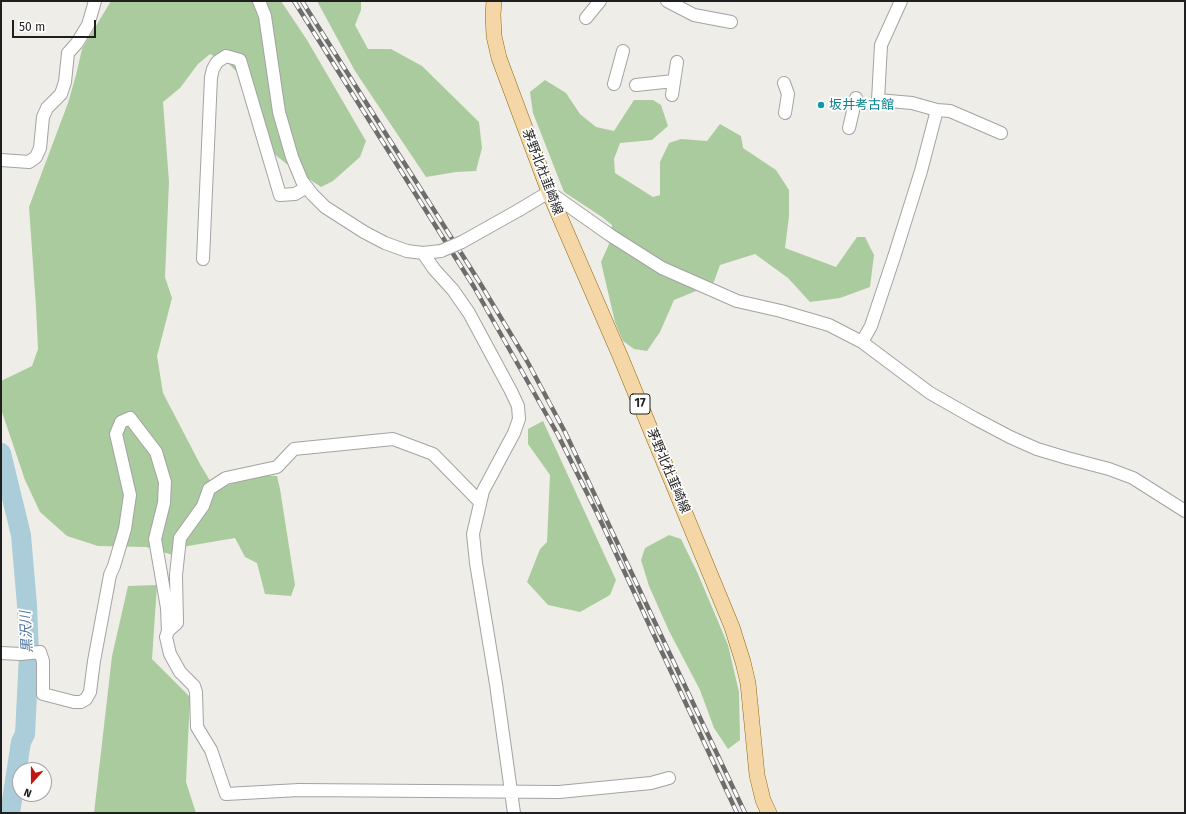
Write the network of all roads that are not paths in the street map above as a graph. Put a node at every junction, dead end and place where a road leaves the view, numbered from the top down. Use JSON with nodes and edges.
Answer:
{"nodes":[{"id":1,"x":95,"y":1,"type":"edge"},
{"id":2,"x":259,"y":1,"type":"edge"},
{"id":3,"x":494,"y":1,"type":"edge"},
{"id":4,"x":600,"y":1,"type":"edge"},
{"id":5,"x":667,"y":1,"type":"edge"},
{"id":6,"x":901,"y":1,"type":"edge"},
{"id":7,"x":586,"y":18,"type":"dead end"},
{"id":8,"x":731,"y":22,"type":"dead end"},
{"id":9,"x":623,"y":51,"type":"dead end"},
{"id":10,"x":677,"y":62,"type":"dead end"},
{"id":11,"x":674,"y":81,"type":"junction"},
{"id":12,"x":614,"y":84,"type":"dead end"},
{"id":13,"x":784,"y":84,"type":"dead end"},
{"id":14,"x":636,"y":85,"type":"dead end"},
{"id":15,"x":672,"y":95,"type":"dead end"},
{"id":16,"x":856,"y":98,"type":"dead end"},
{"id":17,"x":937,"y":110,"type":"junction"},
{"id":18,"x":785,"y":113,"type":"dead end"},
{"id":19,"x":849,"y":128,"type":"dead end"},
{"id":20,"x":1001,"y":132,"type":"dead end"},
{"id":21,"x":1,"y":160,"type":"edge"},
{"id":22,"x":307,"y":187,"type":"junction"},
{"id":23,"x":549,"y":192,"type":"junction"},
{"id":24,"x":422,"y":253,"type":"junction"},
{"id":25,"x":203,"y":259,"type":"dead end"},
{"id":26,"x":862,"y":342,"type":"junction"},
{"id":27,"x":480,"y":502,"type":"junction"},
{"id":28,"x":1185,"y":511,"type":"edge"},
{"id":29,"x":168,"y":631,"type":"junction"},
{"id":30,"x":1,"y":653,"type":"edge"},
{"id":31,"x":669,"y":778,"type":"dead end"},
{"id":32,"x":510,"y":791,"type":"junction"},
{"id":33,"x":514,"y":813,"type":"edge"},
{"id":34,"x":769,"y":813,"type":"edge"}],
"edges":[{"from":1,"to":21,"type":"street"},
{"from":2,"to":22,"type":"street"},
{"from":3,"to":23,"type":"main road","name":"茅野北杜韮崎線","number":"17"},
{"from":4,"to":7,"type":"street"},
{"from":5,"to":8,"type":"street"},
{"from":6,"to":17,"type":"street"},
{"from":9,"to":12,"type":"street"},
{"from":10,"to":11,"type":"street"},
{"from":11,"to":14,"type":"street"},
{"from":11,"to":15,"type":"street"},
{"from":13,"to":18,"type":"street"},
{"from":16,"to":19,"type":"street"},
{"from":17,"to":20,"type":"street"},
{"from":17,"to":26,"type":"street"},
{"from":22,"to":24,"type":"street"},
{"from":22,"to":25,"type":"street"},
{"from":23,"to":24,"type":"street","bridge":true},
{"from":23,"to":26,"type":"street"},
{"from":23,"to":34,"type":"main road","name":"茅野北杜韮崎線","number":"17"},
{"from":24,"to":27,"type":"street"},
{"from":26,"to":28,"type":"street"},
{"from":27,"to":29,"type":"street"},
{"from":27,"to":32,"type":"street"},
{"from":29,"to":30,"type":"street"},
{"from":29,"to":32,"type":"street"},
{"from":31,"to":32,"type":"street"},
{"from":32,"to":33,"type":"street"}]}
